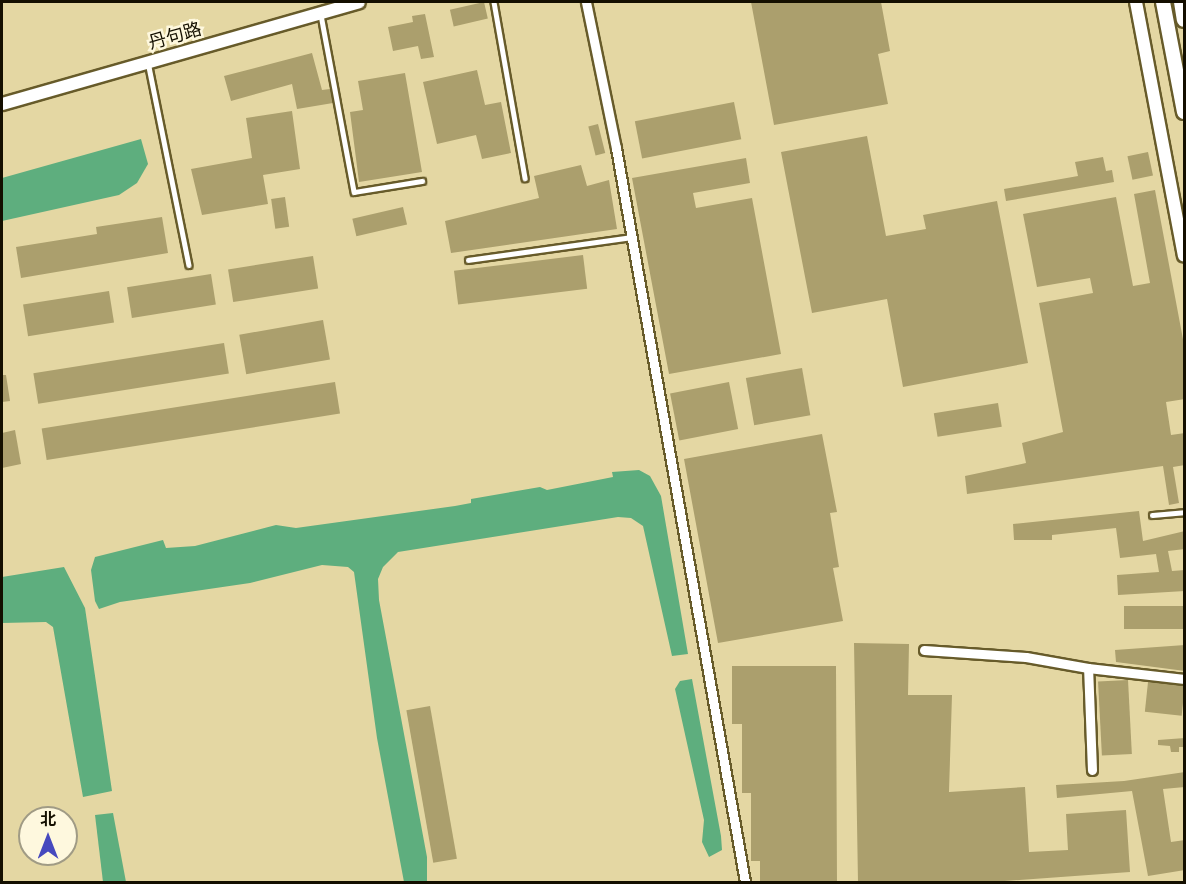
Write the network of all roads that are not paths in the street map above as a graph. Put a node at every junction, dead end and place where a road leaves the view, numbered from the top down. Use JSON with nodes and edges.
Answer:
{"nodes":[{"id":1,"x":358,"y":2,"type":"edge"},
{"id":2,"x":494,"y":2,"type":"edge"},
{"id":3,"x":586,"y":2,"type":"edge"},
{"id":4,"x":1136,"y":2,"type":"edge"},
{"id":5,"x":1163,"y":2,"type":"edge"},
{"id":6,"x":1181,"y":2,"type":"edge"},
{"id":7,"x":321,"y":12,"type":"junction"},
{"id":8,"x":1185,"y":20,"type":"edge"},
{"id":9,"x":148,"y":62,"type":"junction"},
{"id":10,"x":2,"y":105,"type":"edge"},
{"id":11,"x":1185,"y":112,"type":"edge"},
{"id":12,"x":525,"y":178,"type":"dead end"},
{"id":13,"x":422,"y":181,"type":"dead end"},
{"id":14,"x":631,"y":237,"type":"junction"},
{"id":15,"x":1185,"y":256,"type":"edge"},
{"id":16,"x":468,"y":260,"type":"dead end"},
{"id":17,"x":189,"y":265,"type":"dead end"},
{"id":18,"x":1185,"y":512,"type":"edge"},
{"id":19,"x":1152,"y":515,"type":"dead end"},
{"id":20,"x":924,"y":650,"type":"dead end"},
{"id":21,"x":1088,"y":668,"type":"junction"},
{"id":22,"x":1185,"y":679,"type":"edge"},
{"id":23,"x":1092,"y":770,"type":"dead end"},
{"id":24,"x":745,"y":882,"type":"edge"}],
"edges":[{"from":1,"to":7,"type":"street","name":"丹句路"},
{"from":2,"to":12,"type":"lane"},
{"from":3,"to":14,"type":"street"},
{"from":4,"to":15,"type":"street"},
{"from":5,"to":11,"type":"main road"},
{"from":6,"to":8,"type":"main road"},
{"from":7,"to":9,"type":"street","name":"丹句路"},
{"from":7,"to":13,"type":"lane"},
{"from":9,"to":10,"type":"street","name":"丹句路"},
{"from":9,"to":17,"type":"lane"},
{"from":14,"to":16,"type":"lane"},
{"from":14,"to":24,"type":"street"},
{"from":18,"to":19,"type":"lane"},
{"from":20,"to":21,"type":"street"},
{"from":21,"to":22,"type":"street"},
{"from":21,"to":23,"type":"street"}]}
